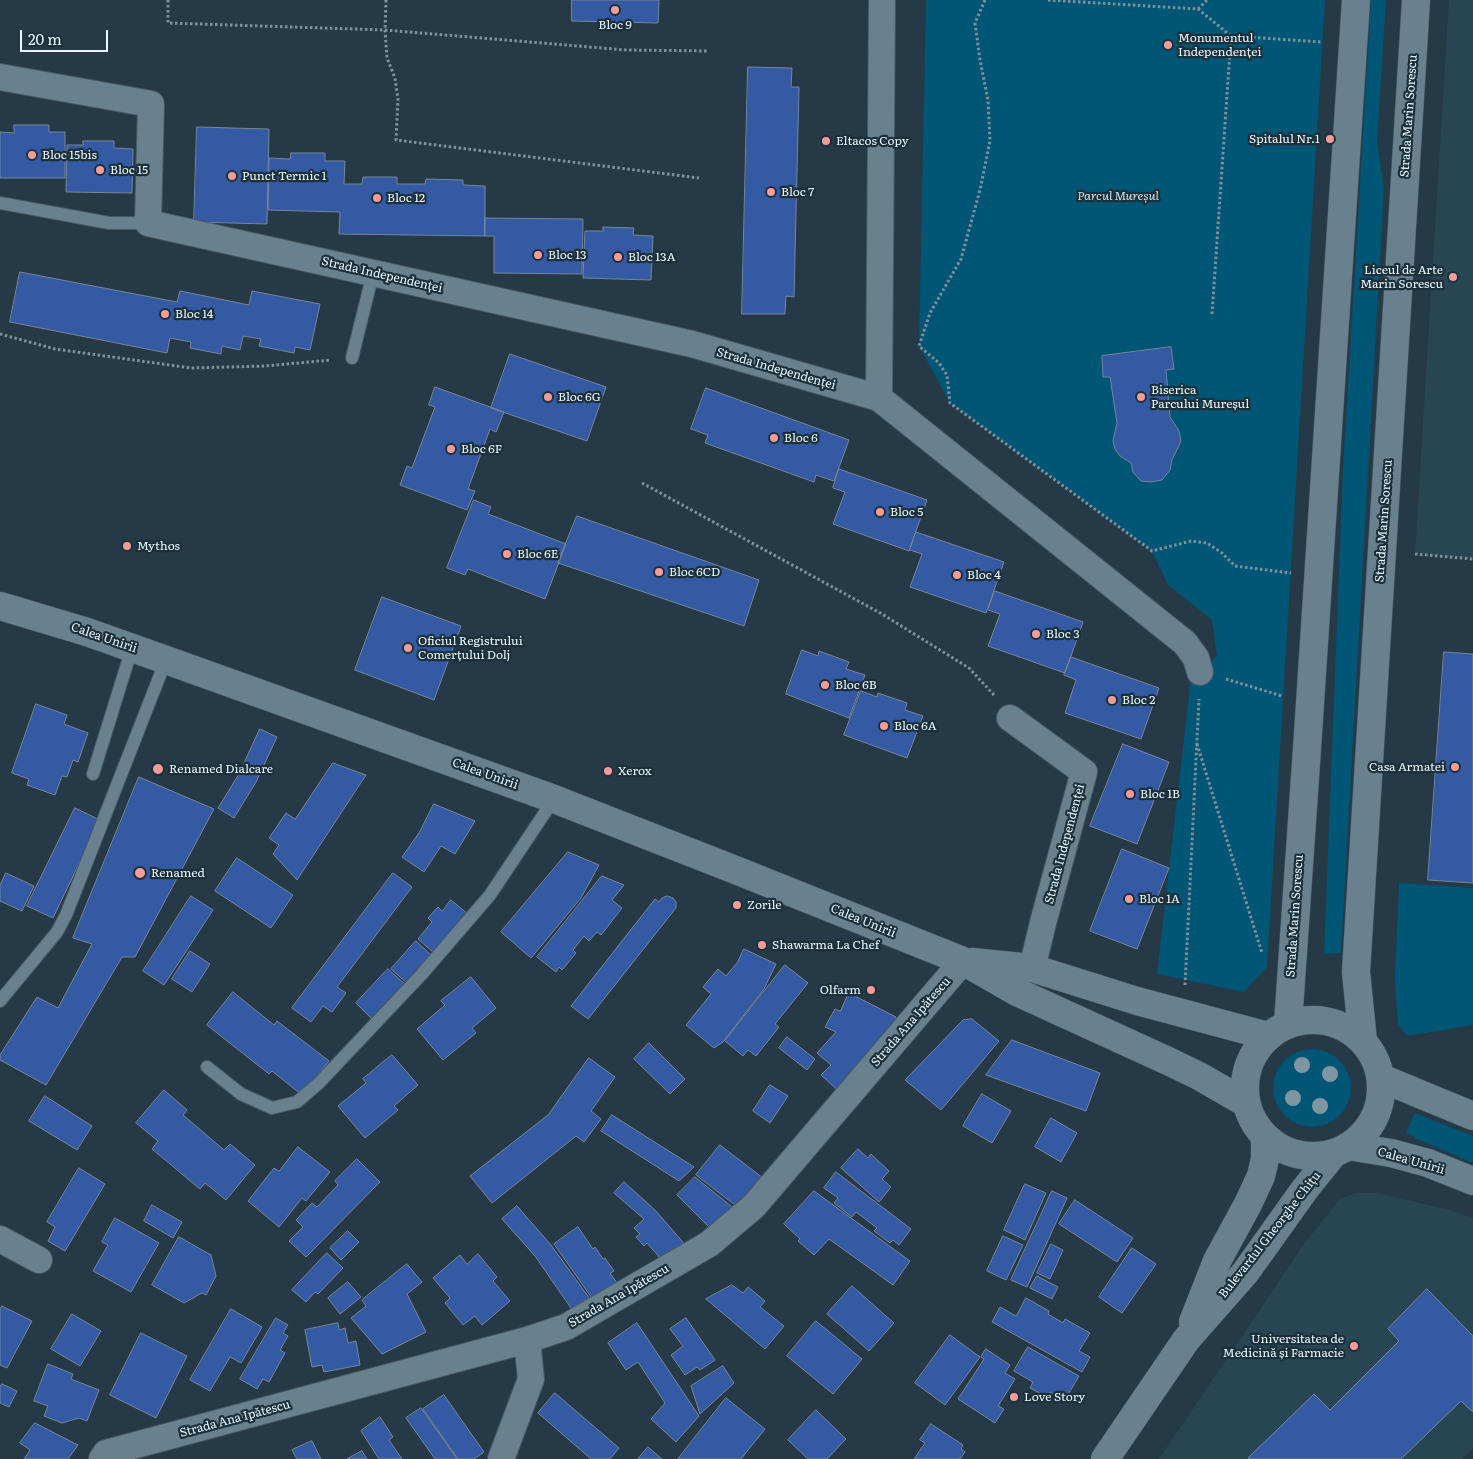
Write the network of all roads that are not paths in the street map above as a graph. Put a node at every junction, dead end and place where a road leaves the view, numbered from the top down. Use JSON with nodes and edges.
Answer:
{"nodes":[{"id":1,"x":882,"y":0,"type":"edge"},
{"id":2,"x":1356,"y":0,"type":"edge"},
{"id":3,"x":1416,"y":0,"type":"edge"},
{"id":4,"x":0,"y":77,"type":"edge"},
{"id":5,"x":0,"y":203,"type":"edge"},
{"id":6,"x":148,"y":223,"type":"junction"},
{"id":7,"x":373,"y":273,"type":"junction"},
{"id":8,"x":352,"y":358,"type":"road end"},
{"id":9,"x":879,"y":398,"type":"junction"},
{"id":10,"x":0,"y":606,"type":"edge"},
{"id":11,"x":132,"y":648,"type":"junction"},
{"id":12,"x":166,"y":660,"type":"junction"},
{"id":13,"x":1200,"y":672,"type":"road end"},
{"id":14,"x":1010,"y":718,"type":"road end"},
{"id":15,"x":93,"y":774,"type":"dead end"},
{"id":16,"x":554,"y":799,"type":"junction"},
{"id":17,"x":963,"y":961,"type":"junction"},
{"id":18,"x":1032,"y":968,"type":"junction"},
{"id":19,"x":0,"y":1001,"type":"edge"},
{"id":20,"x":1278,"y":1030,"type":"junction"},
{"id":21,"x":1363,"y":1041,"type":"junction"},
{"id":22,"x":207,"y":1067,"type":"dead end"},
{"id":23,"x":1381,"y":1078,"type":"junction"},
{"id":24,"x":1246,"y":1103,"type":"junction"},
{"id":25,"x":1473,"y":1116,"type":"edge"},
{"id":26,"x":1265,"y":1137,"type":"junction"},
{"id":27,"x":1341,"y":1150,"type":"junction"},
{"id":28,"x":1473,"y":1182,"type":"edge"},
{"id":29,"x":0,"y":1239,"type":"edge"},
{"id":30,"x":39,"y":1260,"type":"dead end"},
{"id":31,"x":527,"y":1340,"type":"junction"},
{"id":32,"x":1186,"y":1340,"type":"junction"},
{"id":33,"x":102,"y":1459,"type":"edge"},
{"id":34,"x":501,"y":1459,"type":"edge"},
{"id":35,"x":1104,"y":1459,"type":"edge"}],
"edges":[{"from":1,"to":9,"type":"street"},
{"from":2,"to":20,"type":"main road","name":"Strada Marin Sorescu"},
{"from":3,"to":21,"type":"main road","name":"Strada Marin Sorescu"},
{"from":4,"to":6,"type":"street"},
{"from":5,"to":6,"type":"lane"},
{"from":6,"to":7,"type":"street","name":"Strada Independenței"},
{"from":7,"to":8,"type":"lane"},
{"from":7,"to":9,"type":"street","name":"Strada Independenței"},
{"from":9,"to":13,"type":"street","name":"Strada Independenței"},
{"from":10,"to":11,"type":"main road","name":"Calea Unirii"},
{"from":11,"to":12,"type":"main road","name":"Calea Unirii"},
{"from":11,"to":15,"type":"lane"},
{"from":12,"to":16,"type":"main road","name":"Calea Unirii"},
{"from":12,"to":19,"type":"lane"},
{"from":14,"to":18,"type":"street","name":"Strada Independenței"},
{"from":16,"to":17,"type":"main road","name":"Calea Unirii"},
{"from":16,"to":22,"type":"lane"},
{"from":17,"to":18,"type":"main road","name":"Calea Unirii"},
{"from":17,"to":24,"type":"main road","name":"Calea Unirii"},
{"from":17,"to":31,"type":"street","name":"Strada Ana Ipătescu"},
{"from":18,"to":20,"type":"main road","name":"Calea Unirii"},
{"from":20,"to":21,"type":"main road"},
{"from":20,"to":24,"type":"main road"},
{"from":21,"to":23,"type":"main road"},
{"from":23,"to":25,"type":"main road"},
{"from":23,"to":27,"type":"main road"},
{"from":24,"to":26,"type":"main road"},
{"from":26,"to":27,"type":"main road"},
{"from":26,"to":32,"type":"main road","name":"Bulevardul Gheorghe Chițu"},
{"from":27,"to":28,"type":"main road","name":"Calea Unirii"},
{"from":27,"to":32,"type":"main road","name":"Bulevardul Gheorghe Chițu"},
{"from":29,"to":30,"type":"street"},
{"from":31,"to":33,"type":"street","name":"Strada Ana Ipătescu"},
{"from":31,"to":34,"type":"street"},
{"from":32,"to":35,"type":"main road","name":"Bulevardul Gheorghe Chițu"}]}
